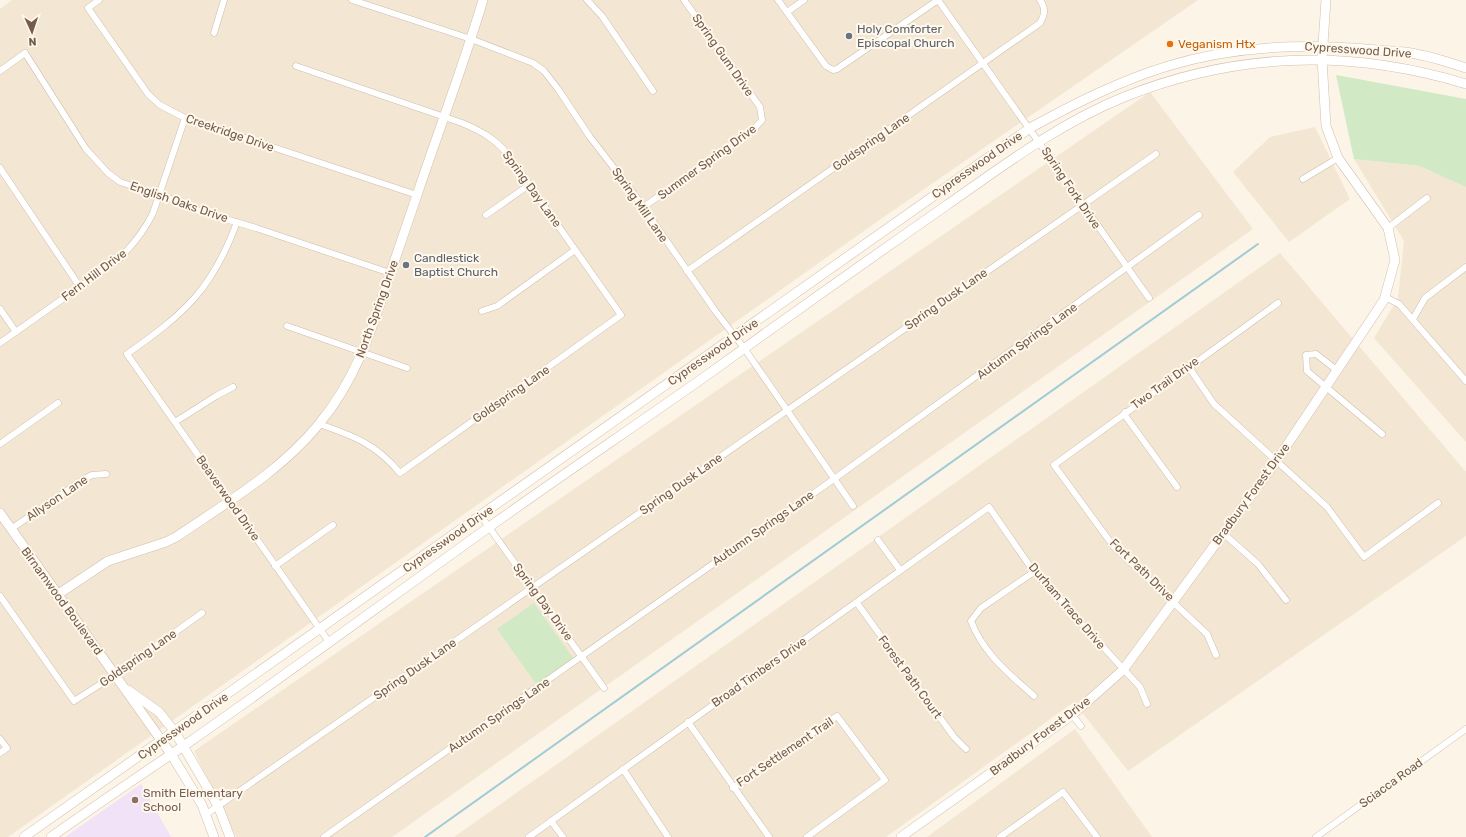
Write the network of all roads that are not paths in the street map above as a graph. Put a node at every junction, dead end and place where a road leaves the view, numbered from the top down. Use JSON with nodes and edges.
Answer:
{"nodes":[{"id":1,"x":99,"y":0,"type":"edge"},
{"id":2,"x":224,"y":0,"type":"edge"},
{"id":3,"x":352,"y":0,"type":"edge"},
{"id":4,"x":483,"y":0,"type":"edge"},
{"id":5,"x":587,"y":0,"type":"edge"},
{"id":6,"x":684,"y":0,"type":"edge"},
{"id":7,"x":778,"y":0,"type":"edge"},
{"id":8,"x":804,"y":0,"type":"edge"},
{"id":9,"x":938,"y":0,"type":"edge"},
{"id":10,"x":1040,"y":0,"type":"edge"},
{"id":11,"x":1326,"y":0,"type":"edge"},
{"id":12,"x":787,"y":12,"type":"junction"},
{"id":13,"x":214,"y":33,"type":"dead end"},
{"id":14,"x":471,"y":39,"type":"junction"},
{"id":15,"x":1324,"y":45,"type":"junction"},
{"id":16,"x":1322,"y":59,"type":"junction"},
{"id":17,"x":1443,"y":61,"type":"junction"},
{"id":18,"x":983,"y":64,"type":"junction"},
{"id":19,"x":1171,"y":65,"type":"junction"},
{"id":20,"x":296,"y":66,"type":"dead end"},
{"id":21,"x":1466,"y":68,"type":"edge"},
{"id":22,"x":0,"y":71,"type":"edge"},
{"id":23,"x":1437,"y":75,"type":"junction"},
{"id":24,"x":1176,"y":79,"type":"junction"},
{"id":25,"x":1466,"y":84,"type":"edge"},
{"id":26,"x":653,"y":91,"type":"dead end"},
{"id":27,"x":761,"y":112,"type":"joint"},
{"id":28,"x":443,"y":116,"type":"junction"},
{"id":29,"x":185,"y":118,"type":"junction"},
{"id":30,"x":1030,"y":128,"type":"junction"},
{"id":31,"x":1039,"y":140,"type":"junction"},
{"id":32,"x":1156,"y":154,"type":"dead end"},
{"id":33,"x":1338,"y":158,"type":"junction"},
{"id":34,"x":0,"y":168,"type":"edge"},
{"id":35,"x":1303,"y":179,"type":"dead end"},
{"id":36,"x":530,"y":185,"type":"junction"},
{"id":37,"x":417,"y":195,"type":"junction"},
{"id":38,"x":158,"y":196,"type":"junction"},
{"id":39,"x":1427,"y":198,"type":"dead end"},
{"id":40,"x":1082,"y":205,"type":"junction"},
{"id":41,"x":642,"y":208,"type":"junction"},
{"id":42,"x":486,"y":215,"type":"dead end"},
{"id":43,"x":1199,"y":215,"type":"dead end"},
{"id":44,"x":237,"y":222,"type":"junction"},
{"id":45,"x":1388,"y":228,"type":"junction"},
{"id":46,"x":887,"y":229,"type":"junction"},
{"id":47,"x":895,"y":241,"type":"junction"},
{"id":48,"x":575,"y":250,"type":"junction"},
{"id":49,"x":1466,"y":267,"type":"edge"},
{"id":50,"x":1127,"y":269,"type":"junction"},
{"id":51,"x":687,"y":271,"type":"junction"},
{"id":52,"x":390,"y":273,"type":"junction"},
{"id":53,"x":80,"y":287,"type":"junction"},
{"id":54,"x":1149,"y":298,"type":"dead end"},
{"id":55,"x":1384,"y":300,"type":"junction"},
{"id":56,"x":1278,"y":303,"type":"dead end"},
{"id":57,"x":0,"y":309,"type":"edge"},
{"id":58,"x":482,"y":311,"type":"dead end"},
{"id":59,"x":621,"y":315,"type":"joint"},
{"id":60,"x":1413,"y":319,"type":"junction"},
{"id":61,"x":287,"y":326,"type":"dead end"},
{"id":62,"x":16,"y":332,"type":"junction"},
{"id":63,"x":735,"y":336,"type":"junction"},
{"id":64,"x":0,"y":343,"type":"edge"},
{"id":65,"x":744,"y":348,"type":"junction"},
{"id":66,"x":363,"y":353,"type":"junction"},
{"id":67,"x":1188,"y":366,"type":"junction"},
{"id":68,"x":407,"y":368,"type":"dead end"},
{"id":69,"x":1336,"y":372,"type":"junction"},
{"id":70,"x":1466,"y":381,"type":"edge"},
{"id":71,"x":233,"y":387,"type":"dead end"},
{"id":72,"x":1327,"y":387,"type":"junction"},
{"id":73,"x":58,"y":403,"type":"dead end"},
{"id":74,"x":786,"y":411,"type":"junction"},
{"id":75,"x":1125,"y":412,"type":"junction"},
{"id":76,"x":175,"y":422,"type":"junction"},
{"id":77,"x":319,"y":424,"type":"junction"},
{"id":78,"x":607,"y":426,"type":"junction"},
{"id":79,"x":1382,"y":434,"type":"dead end"},
{"id":80,"x":617,"y":438,"type":"junction"},
{"id":81,"x":0,"y":444,"type":"edge"},
{"id":82,"x":1277,"y":460,"type":"junction"},
{"id":83,"x":1054,"y":465,"type":"joint"},
{"id":84,"x":106,"y":474,"type":"dead end"},
{"id":85,"x":834,"y":479,"type":"junction"},
{"id":86,"x":1177,"y":487,"type":"dead end"},
{"id":87,"x":229,"y":500,"type":"junction"},
{"id":88,"x":1438,"y":503,"type":"dead end"},
{"id":89,"x":853,"y":506,"type":"dead end"},
{"id":90,"x":989,"y":506,"type":"joint"},
{"id":91,"x":0,"y":513,"type":"edge"},
{"id":92,"x":481,"y":516,"type":"junction"},
{"id":93,"x":333,"y":525,"type":"dead end"},
{"id":94,"x":489,"y":527,"type":"junction"},
{"id":95,"x":11,"y":529,"type":"junction"},
{"id":96,"x":1221,"y":535,"type":"junction"},
{"id":97,"x":878,"y":540,"type":"dead end"},
{"id":98,"x":275,"y":566,"type":"junction"},
{"id":99,"x":900,"y":570,"type":"junction"},
{"id":100,"x":1034,"y":572,"type":"junction"},
{"id":101,"x":531,"y":588,"type":"junction"},
{"id":102,"x":57,"y":595,"type":"junction"},
{"id":103,"x":0,"y":596,"type":"edge"},
{"id":104,"x":1286,"y":600,"type":"dead end"},
{"id":105,"x":1174,"y":601,"type":"junction"},
{"id":106,"x":857,"y":603,"type":"junction"},
{"id":107,"x":202,"y":613,"type":"dead end"},
{"id":108,"x":321,"y":629,"type":"junction"},
{"id":109,"x":329,"y":642,"type":"junction"},
{"id":110,"x":1216,"y":654,"type":"dead end"},
{"id":111,"x":582,"y":657,"type":"junction"},
{"id":112,"x":1123,"y":670,"type":"junction"},
{"id":113,"x":115,"y":675,"type":"junction"},
{"id":114,"x":124,"y":688,"type":"junction"},
{"id":115,"x":604,"y":688,"type":"dead end"},
{"id":116,"x":1034,"y":696,"type":"dead end"},
{"id":117,"x":1147,"y":704,"type":"dead end"},
{"id":118,"x":1072,"y":715,"type":"junction"},
{"id":119,"x":688,"y":722,"type":"junction"},
{"id":120,"x":1081,"y":726,"type":"dead end"},
{"id":121,"x":1466,"y":729,"type":"edge"},
{"id":122,"x":174,"y":732,"type":"junction"},
{"id":123,"x":0,"y":739,"type":"edge"},
{"id":124,"x":162,"y":741,"type":"junction"},
{"id":125,"x":183,"y":746,"type":"junction"},
{"id":126,"x":966,"y":749,"type":"dead end"},
{"id":127,"x":0,"y":753,"type":"edge"},
{"id":128,"x":171,"y":754,"type":"junction"},
{"id":129,"x":623,"y":769,"type":"junction"},
{"id":130,"x":733,"y":788,"type":"junction"},
{"id":131,"x":71,"y":804,"type":"junction"},
{"id":132,"x":218,"y":806,"type":"junction"},
{"id":133,"x":205,"y":815,"type":"junction"},
{"id":134,"x":79,"y":816,"type":"junction"},
{"id":135,"x":551,"y":821,"type":"junction"},
{"id":136,"x":24,"y":837,"type":"edge"},
{"id":137,"x":51,"y":837,"type":"edge"},
{"id":138,"x":214,"y":837,"type":"edge"},
{"id":139,"x":230,"y":837,"type":"edge"},
{"id":140,"x":324,"y":837,"type":"edge"},
{"id":141,"x":529,"y":837,"type":"edge"},
{"id":142,"x":562,"y":837,"type":"edge"},
{"id":143,"x":668,"y":837,"type":"edge"},
{"id":144,"x":769,"y":837,"type":"edge"},
{"id":145,"x":806,"y":837,"type":"edge"},
{"id":146,"x":901,"y":837,"type":"edge"},
{"id":147,"x":1000,"y":837,"type":"edge"},
{"id":148,"x":1097,"y":837,"type":"edge"},
{"id":149,"x":1316,"y":837,"type":"edge"}],
"edges":[{"from":1,"to":29,"type":"street","name":"Creekridge Drive"},
{"from":2,"to":13,"type":"street"},
{"from":3,"to":14,"type":"street","name":"Spring Mill Lane"},
{"from":4,"to":14,"type":"main road","name":"North Spring Drive"},
{"from":5,"to":26,"type":"street"},
{"from":6,"to":27,"type":"street","name":"Spring Gum Drive"},
{"from":7,"to":12,"type":"street"},
{"from":8,"to":12,"type":"street"},
{"from":9,"to":12,"type":"street"},
{"from":9,"to":18,"type":"street","name":"Spring Fork Drive"},
{"from":10,"to":18,"type":"street","name":"Goldspring Lane"},
{"from":11,"to":15,"type":"main road","name":"Bradbury Forest Drive"},
{"from":14,"to":28,"type":"main road","name":"North Spring Drive"},
{"from":14,"to":41,"type":"street","name":"Spring Mill Lane"},
{"from":15,"to":16,"type":"main road","name":"Bradbury Forest Drive"},
{"from":15,"to":17,"type":"main road","name":"Cypresswood Drive"},
{"from":15,"to":19,"type":"main road","name":"Cypresswood Drive"},
{"from":16,"to":23,"type":"main road","name":"Cypresswood Drive"},
{"from":16,"to":24,"type":"main road","name":"Cypresswood Drive"},
{"from":16,"to":33,"type":"main road","name":"Bradbury Forest Drive"},
{"from":17,"to":21,"type":"main road","name":"Cypresswood Drive"},
{"from":17,"to":23,"type":"main road"},
{"from":18,"to":30,"type":"street","name":"Spring Fork Drive"},
{"from":18,"to":51,"type":"street","name":"Goldspring Lane"},
{"from":19,"to":24,"type":"main road"},
{"from":19,"to":30,"type":"main road","name":"Cypresswood Drive"},
{"from":20,"to":28,"type":"street","name":"Spring Day Lane"},
{"from":22,"to":38,"type":"street","name":"English Oaks Drive"},
{"from":23,"to":25,"type":"main road","name":"Cypresswood Drive"},
{"from":24,"to":31,"type":"main road","name":"Cypresswood Drive"},
{"from":27,"to":41,"type":"street","name":"Summer Spring Drive"},
{"from":28,"to":36,"type":"street","name":"Spring Day Lane"},
{"from":28,"to":37,"type":"main road","name":"North Spring Drive"},
{"from":29,"to":37,"type":"street","name":"Creekridge Drive"},
{"from":29,"to":38,"type":"street","name":"Fern Hill Drive"},
{"from":30,"to":31,"type":"street","name":"Spring Fork Drive"},
{"from":30,"to":46,"type":"main road","name":"Cypresswood Drive"},
{"from":31,"to":40,"type":"street","name":"Spring Fork Drive"},
{"from":31,"to":47,"type":"main road","name":"Cypresswood Drive"},
{"from":32,"to":40,"type":"street","name":"Spring Dusk Lane"},
{"from":33,"to":35,"type":"street"},
{"from":33,"to":45,"type":"main road","name":"Bradbury Forest Drive"},
{"from":34,"to":53,"type":"street"},
{"from":36,"to":42,"type":"street"},
{"from":36,"to":48,"type":"street","name":"Spring Day Lane"},
{"from":37,"to":52,"type":"main road","name":"North Spring Drive"},
{"from":38,"to":44,"type":"street","name":"English Oaks Drive"},
{"from":38,"to":53,"type":"street","name":"Fern Hill Drive"},
{"from":39,"to":45,"type":"street"},
{"from":40,"to":50,"type":"street","name":"Spring Fork Drive"},
{"from":40,"to":74,"type":"street","name":"Spring Dusk Lane"},
{"from":41,"to":51,"type":"street","name":"Spring Mill Lane"},
{"from":43,"to":50,"type":"street","name":"Autumn Springs Lane"},
{"from":44,"to":52,"type":"street","name":"English Oaks Drive"},
{"from":44,"to":76,"type":"street","name":"Beaverwood Drive"},
{"from":45,"to":55,"type":"main road","name":"Bradbury Forest Drive"},
{"from":46,"to":47,"type":"main road"},
{"from":46,"to":63,"type":"main road","name":"Cypresswood Drive"},
{"from":47,"to":65,"type":"main road","name":"Cypresswood Drive"},
{"from":48,"to":58,"type":"street"},
{"from":48,"to":59,"type":"street","name":"Spring Day Lane"},
{"from":49,"to":60,"type":"street"},
{"from":50,"to":54,"type":"street","name":"Spring Fork Drive"},
{"from":50,"to":85,"type":"street","name":"Autumn Springs Lane"},
{"from":51,"to":63,"type":"street","name":"Spring Mill Lane"},
{"from":52,"to":66,"type":"main road","name":"North Spring Drive"},
{"from":53,"to":62,"type":"street","name":"Fern Hill Drive"},
{"from":55,"to":60,"type":"street"},
{"from":55,"to":69,"type":"main road","name":"Bradbury Forest Drive"},
{"from":56,"to":67,"type":"street","name":"Two Trail Drive"},
{"from":57,"to":62,"type":"street"},
{"from":59,"to":77,"type":"street","name":"Goldspring Lane"},
{"from":60,"to":70,"type":"street"},
{"from":61,"to":66,"type":"street"},
{"from":62,"to":64,"type":"street","name":"Fern Hill Drive"},
{"from":63,"to":65,"type":"street","name":"Spring Mill Lane"},
{"from":63,"to":78,"type":"main road","name":"Cypresswood Drive"},
{"from":65,"to":74,"type":"street","name":"Spring Mill Lane"},
{"from":65,"to":80,"type":"main road","name":"Cypresswood Drive"},
{"from":66,"to":68,"type":"street"},
{"from":66,"to":77,"type":"main road","name":"North Spring Drive"},
{"from":67,"to":75,"type":"street","name":"Two Trail Drive"},
{"from":67,"to":82,"type":"street"},
{"from":69,"to":72,"type":"main road","name":"Bradbury Forest Drive"},
{"from":69,"to":72,"type":"street"},
{"from":71,"to":76,"type":"street"},
{"from":72,"to":79,"type":"street"},
{"from":72,"to":82,"type":"main road","name":"Bradbury Forest Drive"},
{"from":73,"to":81,"type":"street"},
{"from":74,"to":85,"type":"street","name":"Spring Mill Lane"},
{"from":74,"to":101,"type":"street","name":"Spring Dusk Lane"},
{"from":75,"to":83,"type":"street","name":"Two Trail Drive"},
{"from":75,"to":86,"type":"street"},
{"from":76,"to":87,"type":"street","name":"Beaverwood Drive"},
{"from":77,"to":87,"type":"main road","name":"North Spring Drive"},
{"from":78,"to":80,"type":"main road"},
{"from":78,"to":92,"type":"main road","name":"Cypresswood Drive"},
{"from":80,"to":94,"type":"main road","name":"Cypresswood Drive"},
{"from":82,"to":88,"type":"street"},
{"from":82,"to":96,"type":"main road","name":"Bradbury Forest Drive"},
{"from":83,"to":105,"type":"street","name":"Fort Path Drive"},
{"from":84,"to":95,"type":"street","name":"Allyson Lane"},
{"from":85,"to":89,"type":"street","name":"Spring Mill Lane"},
{"from":85,"to":111,"type":"street","name":"Autumn Springs Lane"},
{"from":87,"to":98,"type":"street","name":"Beaverwood Drive"},
{"from":87,"to":102,"type":"main road","name":"North Spring Drive"},
{"from":90,"to":99,"type":"street","name":"Broad Timbers Drive"},
{"from":90,"to":100,"type":"street","name":"Durham Trace Drive"},
{"from":91,"to":95,"type":"main road","name":"Birnamwood Boulevard"},
{"from":92,"to":94,"type":"street","name":"Spring Day Drive"},
{"from":92,"to":108,"type":"main road","name":"Cypresswood Drive"},
{"from":93,"to":98,"type":"street"},
{"from":94,"to":101,"type":"street","name":"Spring Day Drive"},
{"from":94,"to":109,"type":"main road","name":"Cypresswood Drive"},
{"from":95,"to":102,"type":"main road","name":"Birnamwood Boulevard"},
{"from":96,"to":104,"type":"street"},
{"from":96,"to":105,"type":"main road","name":"Bradbury Forest Drive"},
{"from":97,"to":99,"type":"street"},
{"from":98,"to":108,"type":"street","name":"Beaverwood Drive"},
{"from":99,"to":106,"type":"street","name":"Broad Timbers Drive"},
{"from":100,"to":112,"type":"street","name":"Durham Trace Drive"},
{"from":100,"to":116,"type":"street"},
{"from":101,"to":111,"type":"street","name":"Spring Day Drive"},
{"from":101,"to":132,"type":"street","name":"Spring Dusk Lane"},
{"from":102,"to":113,"type":"main road","name":"Birnamwood Boulevard"},
{"from":103,"to":113,"type":"street","name":"Goldspring Lane"},
{"from":105,"to":110,"type":"street","name":"Fort Path Drive"},
{"from":105,"to":112,"type":"main road","name":"Bradbury Forest Drive"},
{"from":106,"to":119,"type":"street","name":"Broad Timbers Drive"},
{"from":106,"to":126,"type":"street","name":"Forest Path Court"},
{"from":107,"to":113,"type":"street","name":"Goldspring Lane"},
{"from":108,"to":109,"type":"street","name":"Beaverwood Drive"},
{"from":108,"to":122,"type":"main road","name":"Cypresswood Drive"},
{"from":109,"to":125,"type":"main road","name":"Cypresswood Drive"},
{"from":111,"to":115,"type":"street","name":"Spring Day Drive"},
{"from":111,"to":140,"type":"street","name":"Autumn Springs Lane"},
{"from":112,"to":117,"type":"street","name":"Durham Trace Drive"},
{"from":112,"to":118,"type":"main road","name":"Bradbury Forest Drive"},
{"from":113,"to":114,"type":"main road","name":"Birnamwood Boulevard"},
{"from":114,"to":122,"type":"main road","name":"Birnamwood Boulevard"},
{"from":114,"to":124,"type":"main road","name":"Birnamwood Boulevard"},
{"from":118,"to":120,"type":"street"},
{"from":118,"to":146,"type":"main road","name":"Bradbury Forest Drive"},
{"from":119,"to":129,"type":"street","name":"Broad Timbers Drive"},
{"from":119,"to":130,"type":"street"},
{"from":121,"to":149,"type":"street","name":"Sciacca Road"},
{"from":122,"to":124,"type":"main road","name":"Cypresswood Drive"},
{"from":122,"to":125,"type":"main road","name":"Birnamwood Boulevard"},
{"from":123,"to":127,"type":"street"},
{"from":124,"to":128,"type":"main road","name":"Birnamwood Boulevard"},
{"from":124,"to":131,"type":"main road","name":"Cypresswood Drive"},
{"from":125,"to":128,"type":"main road","name":"Cypresswood Drive"},
{"from":125,"to":132,"type":"main road","name":"Birnamwood Boulevard"},
{"from":128,"to":133,"type":"main road","name":"Birnamwood Boulevard"},
{"from":128,"to":134,"type":"main road","name":"Cypresswood Drive"},
{"from":129,"to":135,"type":"street","name":"Broad Timbers Drive"},
{"from":129,"to":143,"type":"street"},
{"from":130,"to":144,"type":"street"},
{"from":130,"to":145,"type":"street","name":"Fort Settlement Trail"},
{"from":131,"to":134,"type":"main road"},
{"from":131,"to":136,"type":"main road","name":"Cypresswood Drive"},
{"from":132,"to":133,"type":"street","name":"Spring Dusk Lane"},
{"from":132,"to":139,"type":"main road","name":"Birnamwood Boulevard"},
{"from":133,"to":138,"type":"main road","name":"Birnamwood Boulevard"},
{"from":134,"to":137,"type":"main road","name":"Cypresswood Drive"},
{"from":135,"to":141,"type":"street","name":"Broad Timbers Drive"},
{"from":135,"to":142,"type":"street"},
{"from":147,"to":148,"type":"street"}]}
